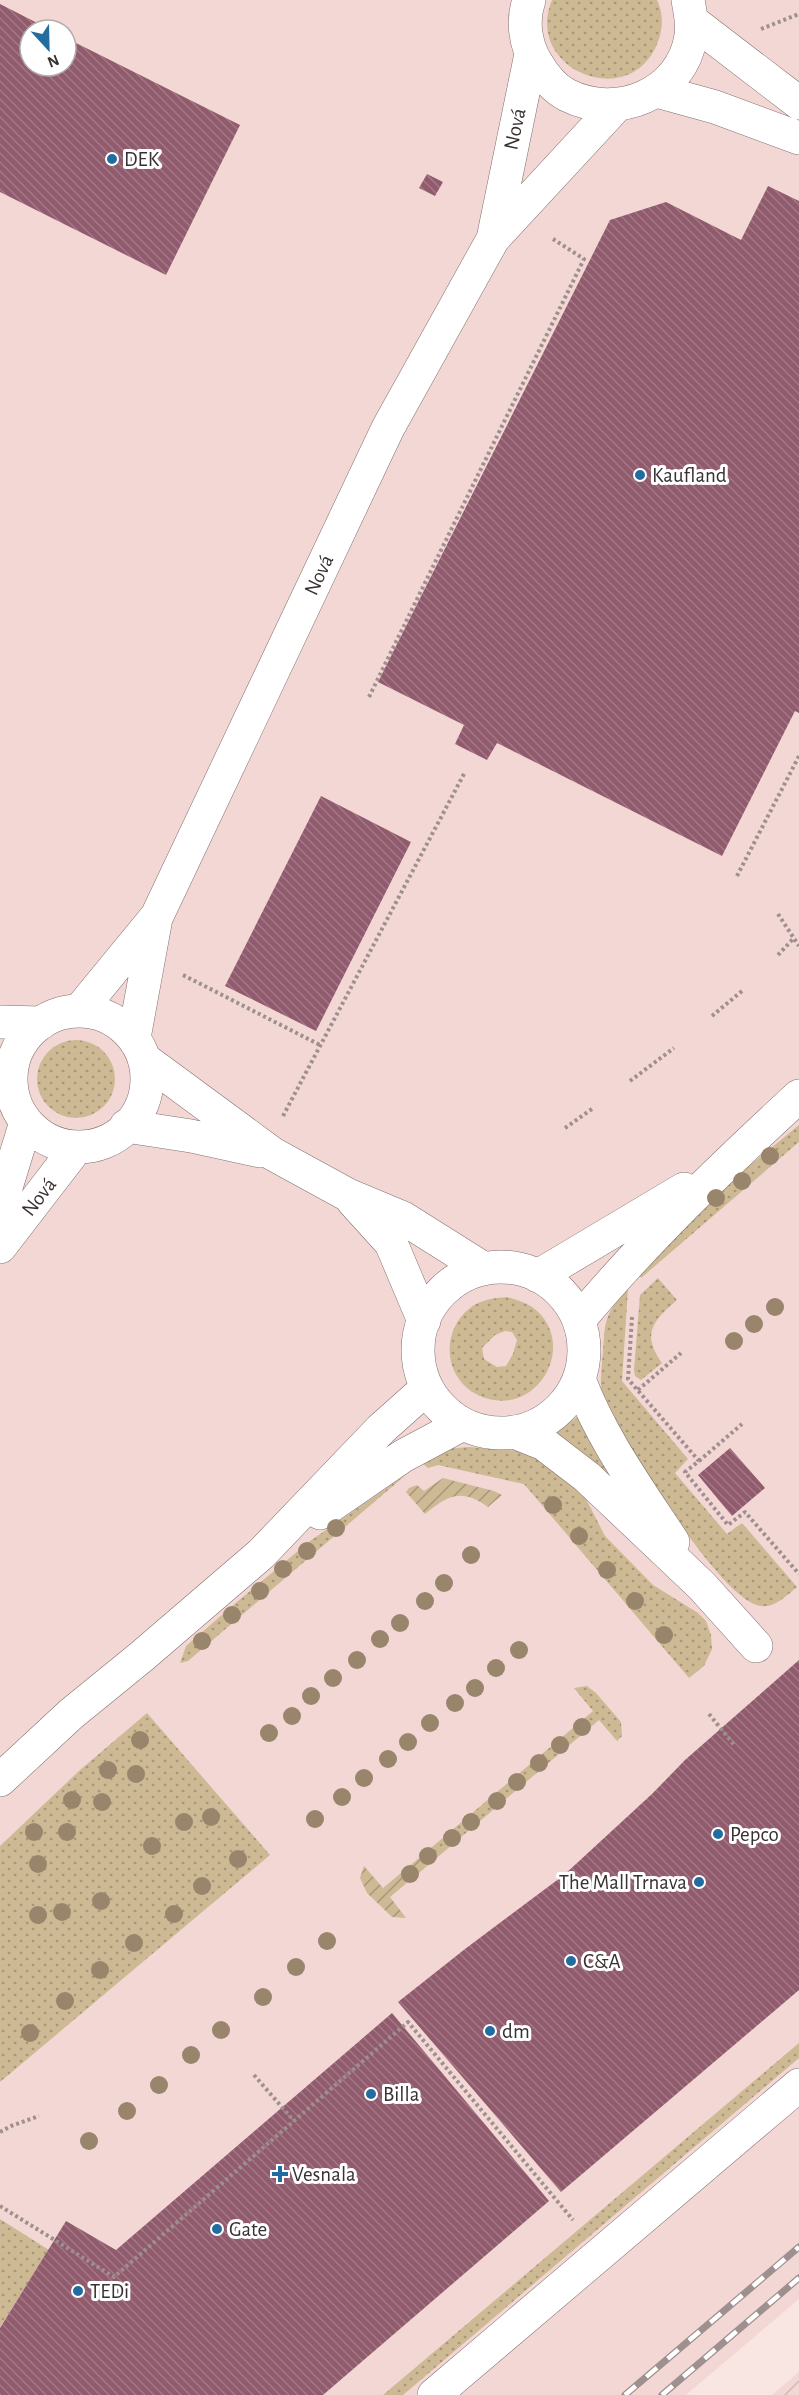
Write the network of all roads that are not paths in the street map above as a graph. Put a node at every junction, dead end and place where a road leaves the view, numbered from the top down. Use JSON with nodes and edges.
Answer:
{"nodes":[{"id":1,"x":528,"y":0,"type":"edge"},
{"id":2,"x":690,"y":11,"type":"edge"},
{"id":3,"x":531,"y":54,"type":"junction"},
{"id":4,"x":657,"y":91,"type":"junction"},
{"id":5,"x":799,"y":103,"type":"edge"},
{"id":6,"x":616,"y":106,"type":"junction"},
{"id":7,"x":799,"y":138,"type":"edge"},
{"id":8,"x":493,"y":239,"type":"junction"},
{"id":9,"x":157,"y":916,"type":"junction"},
{"id":10,"x":79,"y":1011,"type":"junction"},
{"id":11,"x":0,"y":1022,"type":"edge"},
{"id":12,"x":41,"y":1023,"type":"junction"},
{"id":13,"x":139,"y":1049,"type":"junction"},
{"id":14,"x":5,"y":1073,"type":"edge"},
{"id":15,"x":799,"y":1096,"type":"edge"},
{"id":16,"x":26,"y":1122,"type":"junction"},
{"id":17,"x":126,"y":1126,"type":"junction"},
{"id":18,"x":78,"y":1148,"type":"junction"},
{"id":19,"x":273,"y":1154,"type":"junction"},
{"id":20,"x":724,"y":1165,"type":"junction"},
{"id":21,"x":348,"y":1195,"type":"junction"},
{"id":22,"x":0,"y":1207,"type":"edge"},
{"id":23,"x":0,"y":1247,"type":"edge"},
{"id":24,"x":484,"y":1269,"type":"junction"},
{"id":25,"x":538,"y":1276,"type":"junction"},
{"id":26,"x":579,"y":1320,"type":"junction"},
{"id":27,"x":424,"y":1321,"type":"junction"},
{"id":28,"x":579,"y":1379,"type":"junction"},
{"id":29,"x":427,"y":1388,"type":"junction"},
{"id":30,"x":463,"y":1424,"type":"junction"},
{"id":31,"x":514,"y":1432,"type":"junction"},
{"id":32,"x":261,"y":1554,"type":"junction"},
{"id":33,"x":702,"y":1586,"type":"junction"},
{"id":34,"x":756,"y":1646,"type":"dead end"},
{"id":35,"x":0,"y":1780,"type":"edge"},
{"id":36,"x":799,"y":2085,"type":"edge"},
{"id":37,"x":434,"y":2395,"type":"edge"}],
"edges":[{"from":1,"to":3,"type":"street","name":"Nová"},
{"from":2,"to":4,"type":"street","name":"Nová"},
{"from":2,"to":5,"type":"street"},
{"from":3,"to":6,"type":"street","name":"Nová"},
{"from":3,"to":8,"type":"street","name":"Nová"},
{"from":4,"to":6,"type":"street","name":"Nová"},
{"from":4,"to":7,"type":"street"},
{"from":6,"to":8,"type":"street","name":"Nová"},
{"from":8,"to":9,"type":"street","name":"Nová"},
{"from":9,"to":10,"type":"street","name":"Nová"},
{"from":9,"to":13,"type":"street","name":"Nová"},
{"from":10,"to":12,"type":"street","name":"Nová"},
{"from":10,"to":13,"type":"street","name":"Nová"},
{"from":11,"to":12,"type":"street"},
{"from":12,"to":14,"type":"street","name":"Nová"},
{"from":13,"to":17,"type":"street","name":"Nová"},
{"from":13,"to":19,"type":"street"},
{"from":14,"to":16,"type":"street","name":"Nová"},
{"from":15,"to":20,"type":"street"},
{"from":16,"to":18,"type":"street","name":"Nová"},
{"from":16,"to":22,"type":"street","name":"Nová"},
{"from":17,"to":18,"type":"street","name":"Nová"},
{"from":17,"to":19,"type":"street"},
{"from":18,"to":23,"type":"street","name":"Nová"},
{"from":19,"to":21,"type":"street"},
{"from":20,"to":25,"type":"street"},
{"from":20,"to":26,"type":"street"},
{"from":21,"to":24,"type":"street"},
{"from":21,"to":27,"type":"street"},
{"from":24,"to":25,"type":"street"},
{"from":24,"to":27,"type":"street"},
{"from":25,"to":26,"type":"street"},
{"from":26,"to":28,"type":"street"},
{"from":27,"to":29,"type":"street"},
{"from":28,"to":31,"type":"street"},
{"from":28,"to":33,"type":"street"},
{"from":29,"to":30,"type":"street"},
{"from":29,"to":32,"type":"street"},
{"from":30,"to":31,"type":"street"},
{"from":30,"to":32,"type":"street"},
{"from":31,"to":33,"type":"street"},
{"from":32,"to":35,"type":"street"},
{"from":33,"to":34,"type":"street"},
{"from":36,"to":37,"type":"street"}]}
